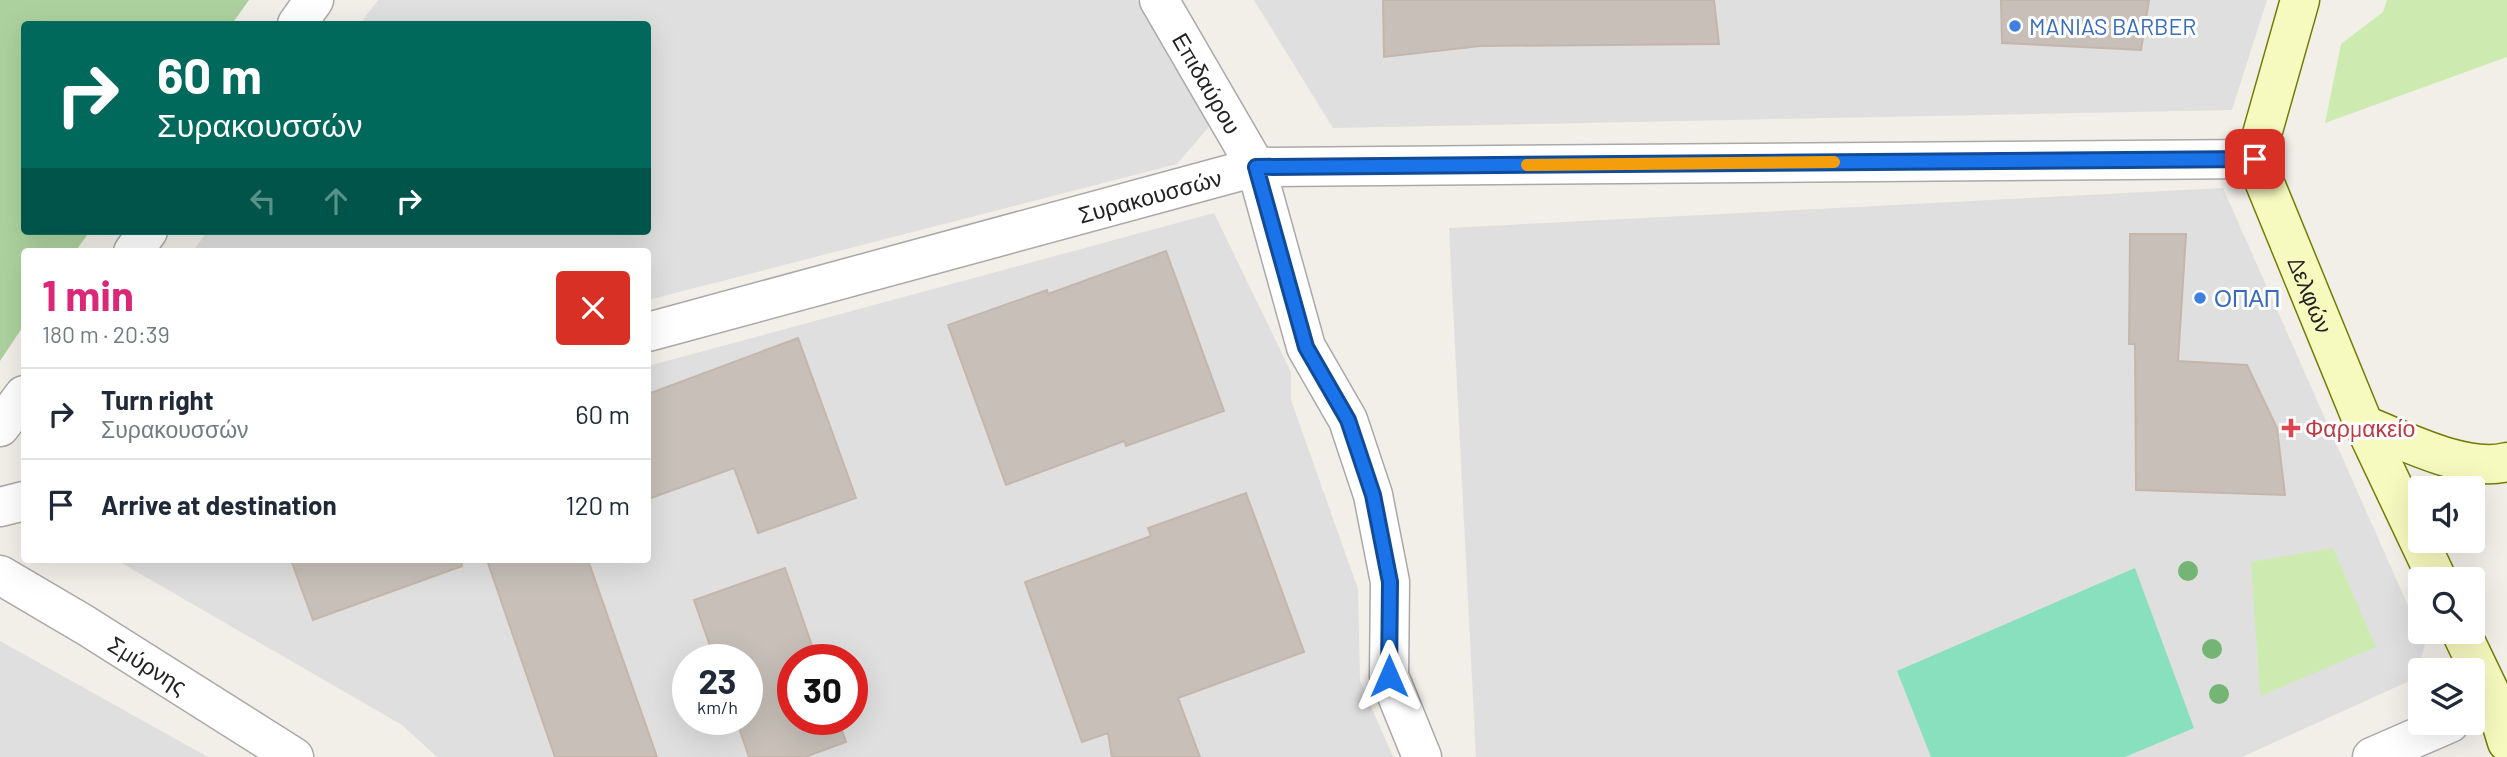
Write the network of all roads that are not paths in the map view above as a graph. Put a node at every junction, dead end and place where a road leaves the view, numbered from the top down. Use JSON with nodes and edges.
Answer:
{"nodes":[{"id":1,"x":314,"y":0,"type":"edge"},
{"id":2,"x":1159,"y":0,"type":"edge"},
{"id":3,"x":2300,"y":0,"type":"edge"},
{"id":4,"x":299,"y":21,"type":"edge"},
{"id":5,"x":2255,"y":159,"type":"junction"},
{"id":6,"x":1256,"y":167,"type":"junction"},
{"id":7,"x":651,"y":331,"type":"edge"},
{"id":8,"x":21,"y":399,"type":"edge"},
{"id":9,"x":2364,"y":425,"type":"junction"},
{"id":10,"x":0,"y":426,"type":"edge"},
{"id":11,"x":2507,"y":461,"type":"edge"},
{"id":12,"x":21,"y":501,"type":"edge"},
{"id":13,"x":0,"y":507,"type":"edge"},
{"id":14,"x":2431,"y":567,"type":"edge"},
{"id":15,"x":0,"y":575,"type":"edge"},
{"id":16,"x":2507,"y":665,"type":"edge"},
{"id":17,"x":2485,"y":706,"type":"edge"},
{"id":18,"x":2485,"y":709,"type":"edge"},
{"id":19,"x":2422,"y":735,"type":"edge"},
{"id":20,"x":2507,"y":742,"type":"edge"},
{"id":21,"x":294,"y":757,"type":"edge"},
{"id":22,"x":1422,"y":757,"type":"edge"},
{"id":23,"x":2372,"y":757,"type":"edge"}],
"edges":[{"from":1,"to":4,"type":"street"},
{"from":2,"to":6,"type":"street","name":"Επιδαύρου"},
{"from":3,"to":5,"type":"main road"},
{"from":5,"to":6,"type":"street","name":"Συρακουσσών"},
{"from":5,"to":9,"type":"main road","name":"Δελφών"},
{"from":6,"to":7,"type":"street","name":"Συρακουσσών"},
{"from":6,"to":22,"type":"street","name":"Επιδαύρου"},
{"from":8,"to":10,"type":"street"},
{"from":9,"to":11,"type":"main road"},
{"from":9,"to":14,"type":"main road","name":"Δελφών"},
{"from":12,"to":13,"type":"street"},
{"from":15,"to":21,"type":"street","name":"Σμύρνης"},
{"from":16,"to":17,"type":"main road"},
{"from":18,"to":20,"type":"main road"},
{"from":19,"to":23,"type":"street"}]}
